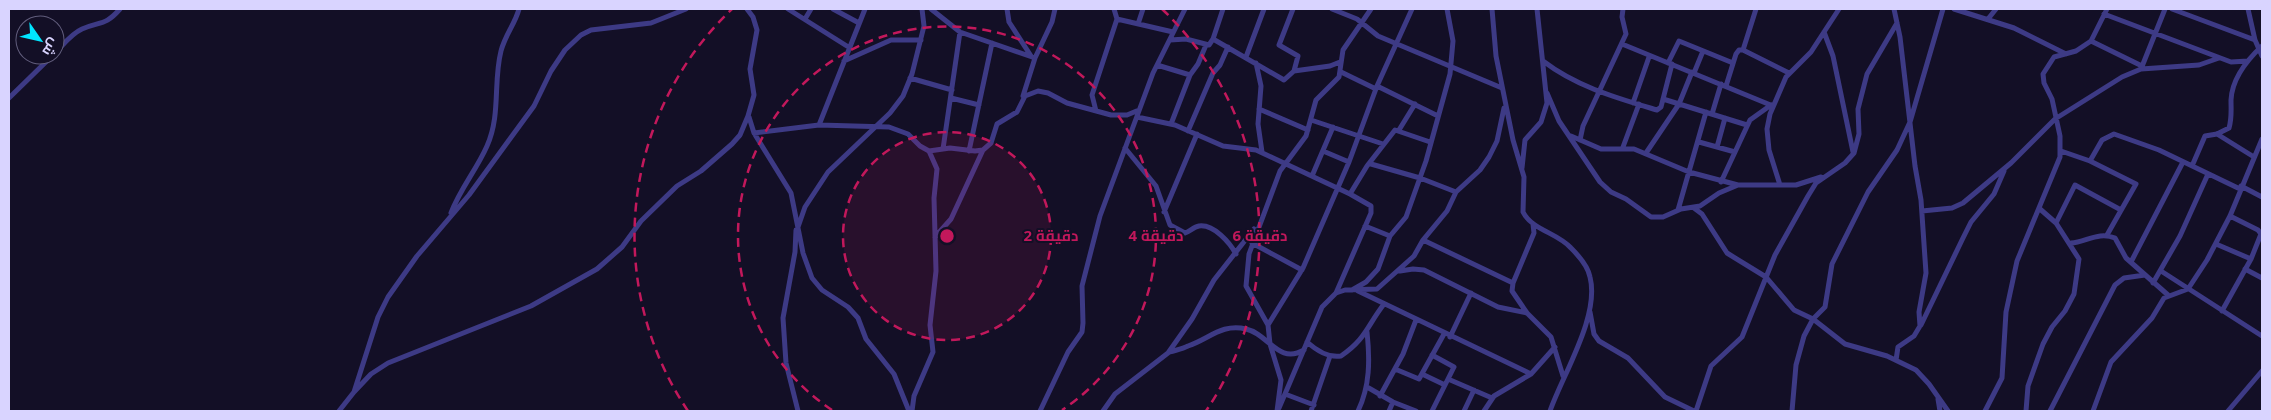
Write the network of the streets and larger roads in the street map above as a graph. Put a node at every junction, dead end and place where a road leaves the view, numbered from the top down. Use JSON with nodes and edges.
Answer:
{"nodes":[{"id":1,"x":120,"y":9,"type":"edge"},
{"id":2,"x":519,"y":9,"type":"edge"},
{"id":3,"x":686,"y":9,"type":"edge"},
{"id":4,"x":747,"y":9,"type":"edge"},
{"id":5,"x":789,"y":9,"type":"edge"},
{"id":6,"x":811,"y":9,"type":"edge"},
{"id":7,"x":833,"y":9,"type":"edge"},
{"id":8,"x":865,"y":9,"type":"edge"},
{"id":9,"x":922,"y":9,"type":"edge"},
{"id":10,"x":931,"y":9,"type":"edge"},
{"id":11,"x":1007,"y":9,"type":"edge"},
{"id":12,"x":1055,"y":9,"type":"edge"},
{"id":13,"x":1114,"y":9,"type":"edge"},
{"id":14,"x":1142,"y":9,"type":"edge"},
{"id":15,"x":1185,"y":9,"type":"edge"},
{"id":16,"x":1223,"y":9,"type":"edge"},
{"id":17,"x":1264,"y":9,"type":"edge"},
{"id":18,"x":1293,"y":9,"type":"edge"},
{"id":19,"x":1332,"y":9,"type":"edge"},
{"id":20,"x":1371,"y":9,"type":"edge"},
{"id":21,"x":1412,"y":9,"type":"edge"},
{"id":22,"x":1447,"y":9,"type":"edge"},
{"id":23,"x":1492,"y":9,"type":"edge"},
{"id":24,"x":1537,"y":9,"type":"edge"},
{"id":25,"x":1621,"y":9,"type":"edge"},
{"id":26,"x":1756,"y":9,"type":"edge"},
{"id":27,"x":1839,"y":9,"type":"edge"},
{"id":28,"x":1894,"y":9,"type":"edge"},
{"id":29,"x":1943,"y":9,"type":"edge"},
{"id":30,"x":1952,"y":9,"type":"edge"},
{"id":31,"x":1996,"y":9,"type":"edge"},
{"id":32,"x":2165,"y":9,"type":"edge"},
{"id":33,"x":2172,"y":9,"type":"edge"},
{"id":34,"x":2248,"y":9,"type":"edge"},
{"id":35,"x":2105,"y":12,"type":"edge"},
{"id":36,"x":805,"y":19,"type":"junction"},
{"id":37,"x":1117,"y":19,"type":"junction"},
{"id":38,"x":1988,"y":19,"type":"junction"},
{"id":39,"x":1361,"y":22,"type":"junction"},
{"id":40,"x":859,"y":23,"type":"junction"},
{"id":41,"x":1897,"y":23,"type":"junction"},
{"id":42,"x":1138,"y":24,"type":"junction"},
{"id":43,"x":960,"y":32,"type":"junction"},
{"id":44,"x":1173,"y":32,"type":"junction"},
{"id":45,"x":1824,"y":32,"type":"junction"},
{"id":46,"x":2154,"y":33,"type":"junction"},
{"id":47,"x":1213,"y":39,"type":"junction"},
{"id":48,"x":921,"y":40,"type":"junction"},
{"id":49,"x":1170,"y":40,"type":"junction"},
{"id":50,"x":2254,"y":40,"type":"junction"},
{"id":51,"x":2091,"y":41,"type":"junction"},
{"id":52,"x":65,"y":42,"type":"edge"},
{"id":53,"x":992,"y":43,"type":"junction"},
{"id":54,"x":1398,"y":44,"type":"junction"},
{"id":55,"x":1622,"y":44,"type":"junction"},
{"id":56,"x":1206,"y":45,"type":"junction"},
{"id":57,"x":1228,"y":47,"type":"junction"},
{"id":58,"x":850,"y":48,"type":"junction"},
{"id":59,"x":2260,"y":48,"type":"edge"},
{"id":60,"x":1743,"y":50,"type":"junction"},
{"id":61,"x":1703,"y":51,"type":"junction"},
{"id":62,"x":2066,"y":54,"type":"junction"},
{"id":63,"x":2262,"y":56,"type":"edge"},
{"id":64,"x":1033,"y":57,"type":"junction"},
{"id":65,"x":1246,"y":57,"type":"junction"},
{"id":66,"x":1649,"y":57,"type":"junction"},
{"id":67,"x":2219,"y":58,"type":"junction"},
{"id":68,"x":844,"y":61,"type":"junction"},
{"id":69,"x":1543,"y":61,"type":"junction"},
{"id":70,"x":2248,"y":61,"type":"junction"},
{"id":71,"x":1256,"y":62,"type":"junction"},
{"id":72,"x":1340,"y":62,"type":"junction"},
{"id":73,"x":1670,"y":63,"type":"junction"},
{"id":74,"x":1733,"y":63,"type":"junction"},
{"id":75,"x":43,"y":65,"type":"edge"},
{"id":76,"x":1157,"y":65,"type":"junction"},
{"id":77,"x":1451,"y":66,"type":"junction"},
{"id":78,"x":2142,"y":67,"type":"junction"},
{"id":79,"x":1294,"y":72,"type":"junction"},
{"id":80,"x":1341,"y":72,"type":"junction"},
{"id":81,"x":1693,"y":72,"type":"junction"},
{"id":82,"x":1789,"y":72,"type":"junction"},
{"id":83,"x":1190,"y":75,"type":"junction"},
{"id":84,"x":910,"y":78,"type":"junction"},
{"id":85,"x":1723,"y":85,"type":"junction"},
{"id":86,"x":1377,"y":87,"type":"junction"},
{"id":87,"x":1502,"y":88,"type":"junction"},
{"id":88,"x":952,"y":90,"type":"junction"},
{"id":89,"x":1600,"y":92,"type":"junction"},
{"id":90,"x":1547,"y":93,"type":"junction"},
{"id":91,"x":9,"y":98,"type":"edge"},
{"id":92,"x":951,"y":98,"type":"junction"},
{"id":93,"x":1023,"y":99,"type":"junction"},
{"id":94,"x":1663,"y":100,"type":"junction"},
{"id":95,"x":1415,"y":104,"type":"junction"},
{"id":96,"x":1505,"y":104,"type":"junction"},
{"id":97,"x":1636,"y":104,"type":"junction"},
{"id":98,"x":1679,"y":104,"type":"junction"},
{"id":99,"x":979,"y":105,"type":"junction"},
{"id":100,"x":1772,"y":105,"type":"junction"},
{"id":101,"x":1260,"y":109,"type":"junction"},
{"id":102,"x":1139,"y":110,"type":"junction"},
{"id":103,"x":1096,"y":111,"type":"junction"},
{"id":104,"x":1709,"y":113,"type":"junction"},
{"id":105,"x":748,"y":116,"type":"junction"},
{"id":106,"x":1438,"y":116,"type":"junction"},
{"id":107,"x":1137,"y":117,"type":"junction"},
{"id":108,"x":1725,"y":118,"type":"junction"},
{"id":109,"x":2055,"y":119,"type":"junction"},
{"id":110,"x":1311,"y":120,"type":"junction"},
{"id":111,"x":1910,"y":122,"type":"junction"},
{"id":112,"x":1171,"y":124,"type":"junction"},
{"id":113,"x":819,"y":125,"type":"junction"},
{"id":114,"x":1747,"y":125,"type":"junction"},
{"id":115,"x":876,"y":126,"type":"junction"},
{"id":116,"x":1333,"y":127,"type":"junction"},
{"id":117,"x":1308,"y":130,"type":"junction"},
{"id":118,"x":1399,"y":130,"type":"junction"},
{"id":119,"x":1188,"y":131,"type":"junction"},
{"id":120,"x":754,"y":133,"type":"junction"},
{"id":121,"x":1197,"y":134,"type":"junction"},
{"id":122,"x":2217,"y":134,"type":"junction"},
{"id":123,"x":1358,"y":135,"type":"junction"},
{"id":124,"x":1570,"y":136,"type":"junction"},
{"id":125,"x":2262,"y":139,"type":"edge"},
{"id":126,"x":1580,"y":140,"type":"junction"},
{"id":127,"x":1430,"y":142,"type":"junction"},
{"id":128,"x":1699,"y":142,"type":"junction"},
{"id":129,"x":1383,"y":144,"type":"junction"},
{"id":130,"x":1623,"y":147,"type":"junction"},
{"id":131,"x":1717,"y":147,"type":"junction"},
{"id":132,"x":1125,"y":148,"type":"junction"},
{"id":133,"x":943,"y":149,"type":"junction"},
{"id":134,"x":982,"y":150,"type":"junction"},
{"id":135,"x":930,"y":151,"type":"junction"},
{"id":136,"x":969,"y":151,"type":"junction"},
{"id":137,"x":1323,"y":151,"type":"junction"},
{"id":138,"x":2061,"y":151,"type":"junction"},
{"id":139,"x":1262,"y":152,"type":"junction"},
{"id":140,"x":1646,"y":152,"type":"junction"},
{"id":141,"x":1735,"y":152,"type":"junction"},
{"id":142,"x":1854,"y":153,"type":"junction"},
{"id":143,"x":2254,"y":157,"type":"junction"},
{"id":144,"x":2090,"y":161,"type":"junction"},
{"id":145,"x":1349,"y":162,"type":"junction"},
{"id":146,"x":2183,"y":162,"type":"junction"},
{"id":147,"x":1285,"y":163,"type":"junction"},
{"id":148,"x":1370,"y":164,"type":"junction"},
{"id":149,"x":2007,"y":166,"type":"junction"},
{"id":150,"x":2192,"y":166,"type":"junction"},
{"id":151,"x":1522,"y":168,"type":"junction"},
{"id":152,"x":1689,"y":172,"type":"junction"},
{"id":153,"x":2208,"y":174,"type":"junction"},
{"id":154,"x":1826,"y":175,"type":"junction"},
{"id":155,"x":1312,"y":176,"type":"junction"},
{"id":156,"x":1420,"y":178,"type":"junction"},
{"id":157,"x":1721,"y":182,"type":"junction"},
{"id":158,"x":1738,"y":185,"type":"junction"},
{"id":159,"x":1780,"y":185,"type":"junction"},
{"id":160,"x":2240,"y":187,"type":"junction"},
{"id":161,"x":1338,"y":188,"type":"junction"},
{"id":162,"x":1456,"y":192,"type":"junction"},
{"id":163,"x":1350,"y":194,"type":"junction"},
{"id":164,"x":2262,"y":197,"type":"edge"},
{"id":165,"x":1694,"y":208,"type":"junction"},
{"id":166,"x":2040,"y":208,"type":"junction"},
{"id":167,"x":1678,"y":210,"type":"junction"},
{"id":168,"x":2121,"y":210,"type":"junction"},
{"id":169,"x":1922,"y":211,"type":"junction"},
{"id":170,"x":1164,"y":212,"type":"junction"},
{"id":171,"x":1262,"y":213,"type":"junction"},
{"id":172,"x":2230,"y":216,"type":"junction"},
{"id":173,"x":450,"y":217,"type":"junction"},
{"id":174,"x":797,"y":220,"type":"junction"},
{"id":175,"x":2056,"y":222,"type":"junction"},
{"id":176,"x":1533,"y":224,"type":"junction"},
{"id":177,"x":1365,"y":226,"type":"junction"},
{"id":178,"x":798,"y":227,"type":"junction"},
{"id":179,"x":2107,"y":235,"type":"junction"},
{"id":180,"x":1390,"y":236,"type":"junction"},
{"id":181,"x":935,"y":237,"type":"junction"},
{"id":182,"x":1423,"y":240,"type":"junction"},
{"id":183,"x":1252,"y":242,"type":"junction"},
{"id":184,"x":2071,"y":243,"type":"junction"},
{"id":185,"x":2216,"y":244,"type":"junction"},
{"id":186,"x":1236,"y":254,"type":"junction"},
{"id":187,"x":2251,"y":259,"type":"junction"},
{"id":188,"x":2131,"y":262,"type":"junction"},
{"id":189,"x":2245,"y":269,"type":"junction"},
{"id":190,"x":1302,"y":270,"type":"junction"},
{"id":191,"x":1398,"y":271,"type":"junction"},
{"id":192,"x":2161,"y":271,"type":"junction"},
{"id":193,"x":2145,"y":275,"type":"junction"},
{"id":194,"x":1766,"y":278,"type":"junction"},
{"id":195,"x":2262,"y":278,"type":"edge"},
{"id":196,"x":1513,"y":283,"type":"junction"},
{"id":197,"x":2153,"y":283,"type":"junction"},
{"id":198,"x":2188,"y":289,"type":"junction"},
{"id":199,"x":1354,"y":290,"type":"junction"},
{"id":200,"x":1336,"y":293,"type":"junction"},
{"id":201,"x":1471,"y":293,"type":"junction"},
{"id":202,"x":2168,"y":296,"type":"junction"},
{"id":203,"x":1384,"y":304,"type":"junction"},
{"id":204,"x":1589,"y":309,"type":"junction"},
{"id":205,"x":2222,"y":311,"type":"junction"},
{"id":206,"x":1527,"y":313,"type":"junction"},
{"id":207,"x":1813,"y":319,"type":"junction"},
{"id":208,"x":1416,"y":320,"type":"junction"},
{"id":209,"x":1268,"y":325,"type":"junction"},
{"id":210,"x":1920,"y":326,"type":"junction"},
{"id":211,"x":1367,"y":332,"type":"junction"},
{"id":212,"x":1444,"y":334,"type":"junction"},
{"id":213,"x":2262,"y":336,"type":"edge"},
{"id":214,"x":1450,"y":337,"type":"junction"},
{"id":215,"x":1307,"y":342,"type":"junction"},
{"id":216,"x":1270,"y":344,"type":"junction"},
{"id":217,"x":1555,"y":347,"type":"junction"},
{"id":218,"x":1304,"y":350,"type":"junction"},
{"id":219,"x":1168,"y":353,"type":"junction"},
{"id":220,"x":1432,"y":355,"type":"junction"},
{"id":221,"x":1330,"y":356,"type":"junction"},
{"id":222,"x":1896,"y":360,"type":"junction"},
{"id":223,"x":1395,"y":369,"type":"junction"},
{"id":224,"x":2262,"y":371,"type":"edge"},
{"id":225,"x":1422,"y":374,"type":"junction"},
{"id":226,"x":1531,"y":374,"type":"junction"},
{"id":227,"x":1564,"y":377,"type":"junction"},
{"id":228,"x":1448,"y":379,"type":"junction"},
{"id":229,"x":1445,"y":385,"type":"junction"},
{"id":230,"x":1367,"y":387,"type":"junction"},
{"id":231,"x":1474,"y":390,"type":"junction"},
{"id":232,"x":354,"y":392,"type":"junction"},
{"id":233,"x":1285,"y":394,"type":"junction"},
{"id":234,"x":1380,"y":396,"type":"junction"},
{"id":235,"x":1937,"y":396,"type":"junction"},
{"id":236,"x":1492,"y":398,"type":"junction"},
{"id":237,"x":1112,"y":400,"type":"junction"},
{"id":238,"x":1393,"y":402,"type":"junction"},
{"id":239,"x":1314,"y":405,"type":"junction"},
{"id":240,"x":340,"y":411,"type":"edge"},
{"id":241,"x":798,"y":411,"type":"edge"},
{"id":242,"x":911,"y":411,"type":"edge"},
{"id":243,"x":1040,"y":411,"type":"edge"},
{"id":244,"x":1103,"y":411,"type":"edge"},
{"id":245,"x":1110,"y":411,"type":"edge"},
{"id":246,"x":1277,"y":411,"type":"edge"},
{"id":247,"x":1311,"y":411,"type":"edge"},
{"id":248,"x":1358,"y":411,"type":"edge"},
{"id":249,"x":1389,"y":411,"type":"edge"},
{"id":250,"x":1416,"y":411,"type":"edge"},
{"id":251,"x":1432,"y":411,"type":"edge"},
{"id":252,"x":1464,"y":411,"type":"edge"},
{"id":253,"x":1484,"y":411,"type":"edge"},
{"id":254,"x":1550,"y":411,"type":"edge"},
{"id":255,"x":1695,"y":411,"type":"edge"},
{"id":256,"x":1792,"y":411,"type":"edge"},
{"id":257,"x":1940,"y":411,"type":"edge"},
{"id":258,"x":1948,"y":411,"type":"edge"},
{"id":259,"x":1985,"y":411,"type":"edge"},
{"id":260,"x":2026,"y":411,"type":"edge"},
{"id":261,"x":2050,"y":411,"type":"edge"},
{"id":262,"x":2093,"y":411,"type":"edge"},
{"id":263,"x":2228,"y":411,"type":"edge"}],
"edges":[{"from":1,"to":52,"type":"street"},
{"from":2,"to":173,"type":"street"},
{"from":3,"to":173,"type":"street"},
{"from":4,"to":105,"type":"street"},
{"from":5,"to":36,"type":"street"},
{"from":6,"to":36,"type":"street"},
{"from":7,"to":40,"type":"street"},
{"from":8,"to":40,"type":"street"},
{"from":9,"to":48,"type":"street"},
{"from":10,"to":43,"type":"street"},
{"from":11,"to":64,"type":"street"},
{"from":12,"to":64,"type":"street"},
{"from":13,"to":37,"type":"street"},
{"from":14,"to":42,"type":"street"},
{"from":15,"to":44,"type":"street"},
{"from":16,"to":47,"type":"street"},
{"from":17,"to":65,"type":"street"},
{"from":18,"to":79,"type":"street"},
{"from":19,"to":39,"type":"street"},
{"from":20,"to":39,"type":"street"},
{"from":21,"to":54,"type":"street"},
{"from":22,"to":77,"type":"street"},
{"from":23,"to":87,"type":"street"},
{"from":24,"to":69,"type":"street"},
{"from":25,"to":55,"type":"street"},
{"from":26,"to":60,"type":"street"},
{"from":27,"to":45,"type":"street"},
{"from":28,"to":41,"type":"street"},
{"from":29,"to":30,"type":"street"},
{"from":29,"to":111,"type":"street"},
{"from":30,"to":38,"type":"street"},
{"from":31,"to":38,"type":"street"},
{"from":32,"to":46,"type":"street"},
{"from":33,"to":50,"type":"street"},
{"from":34,"to":50,"type":"street"},
{"from":35,"to":46,"type":"street"},
{"from":35,"to":51,"type":"street"},
{"from":36,"to":58,"type":"street"},
{"from":37,"to":42,"type":"street"},
{"from":37,"to":103,"type":"street"},
{"from":38,"to":62,"type":"street"},
{"from":39,"to":54,"type":"street"},
{"from":39,"to":72,"type":"street"},
{"from":40,"to":58,"type":"street"},
{"from":41,"to":111,"type":"street"},
{"from":41,"to":142,"type":"street"},
{"from":42,"to":44,"type":"street"},
{"from":43,"to":53,"type":"street"},
{"from":43,"to":88,"type":"street"},
{"from":44,"to":49,"type":"street"},
{"from":45,"to":82,"type":"street"},
{"from":45,"to":142,"type":"street"},
{"from":46,"to":67,"type":"street"},
{"from":46,"to":78,"type":"street"},
{"from":47,"to":56,"type":"street"},
{"from":47,"to":57,"type":"street"},
{"from":48,"to":68,"type":"street"},
{"from":48,"to":84,"type":"street"},
{"from":49,"to":56,"type":"street"},
{"from":49,"to":76,"type":"street"},
{"from":50,"to":59,"type":"street"},
{"from":51,"to":62,"type":"street"},
{"from":51,"to":78,"type":"street"},
{"from":53,"to":64,"type":"street"},
{"from":53,"to":99,"type":"street"},
{"from":54,"to":77,"type":"street"},
{"from":54,"to":86,"type":"street"},
{"from":55,"to":66,"type":"street"},
{"from":55,"to":89,"type":"street"},
{"from":56,"to":83,"type":"street"},
{"from":57,"to":65,"type":"street"},
{"from":57,"to":119,"type":"street"},
{"from":58,"to":68,"type":"street"},
{"from":59,"to":63,"type":"street"},
{"from":59,"to":70,"type":"street"},
{"from":60,"to":74,"type":"street"},
{"from":60,"to":82,"type":"street"},
{"from":61,"to":73,"type":"street"},
{"from":61,"to":74,"type":"street"},
{"from":61,"to":81,"type":"street"},
{"from":62,"to":109,"type":"street"},
{"from":64,"to":93,"type":"street"},
{"from":65,"to":71,"type":"street"},
{"from":66,"to":73,"type":"street"},
{"from":66,"to":97,"type":"street"},
{"from":67,"to":70,"type":"street"},
{"from":67,"to":78,"type":"street"},
{"from":68,"to":113,"type":"street"},
{"from":69,"to":89,"type":"street"},
{"from":69,"to":90,"type":"street"},
{"from":70,"to":122,"type":"street"},
{"from":71,"to":79,"type":"street"},
{"from":71,"to":101,"type":"street"},
{"from":72,"to":79,"type":"street"},
{"from":72,"to":80,"type":"street"},
{"from":73,"to":81,"type":"street"},
{"from":73,"to":94,"type":"street"},
{"from":74,"to":85,"type":"street"},
{"from":75,"to":91,"type":"street"},
{"from":76,"to":83,"type":"street"},
{"from":76,"to":102,"type":"street"},
{"from":77,"to":87,"type":"street"},
{"from":77,"to":106,"type":"street"},
{"from":78,"to":109,"type":"street"},
{"from":80,"to":86,"type":"street"},
{"from":80,"to":110,"type":"street"},
{"from":81,"to":85,"type":"street"},
{"from":81,"to":98,"type":"street"},
{"from":82,"to":100,"type":"street"},
{"from":83,"to":112,"type":"street"},
{"from":84,"to":88,"type":"street"},
{"from":84,"to":115,"type":"street"},
{"from":85,"to":100,"type":"street"},
{"from":85,"to":104,"type":"street"},
{"from":86,"to":95,"type":"street"},
{"from":86,"to":123,"type":"street"},
{"from":87,"to":96,"type":"street"},
{"from":88,"to":92,"type":"street"},
{"from":89,"to":97,"type":"street"},
{"from":89,"to":126,"type":"street"},
{"from":90,"to":124,"type":"street"},
{"from":90,"to":151,"type":"street"},
{"from":92,"to":99,"type":"street"},
{"from":92,"to":133,"type":"street"},
{"from":93,"to":103,"type":"street"},
{"from":93,"to":134,"type":"street"},
{"from":94,"to":97,"type":"street"},
{"from":94,"to":98,"type":"street"},
{"from":95,"to":106,"type":"street"},
{"from":95,"to":118,"type":"street"},
{"from":96,"to":151,"type":"street"},
{"from":96,"to":162,"type":"street"},
{"from":97,"to":130,"type":"street"},
{"from":98,"to":104,"type":"street"},
{"from":98,"to":140,"type":"street"},
{"from":99,"to":136,"type":"street"},
{"from":100,"to":114,"type":"street"},
{"from":100,"to":159,"type":"street"},
{"from":101,"to":117,"type":"street"},
{"from":101,"to":139,"type":"street"},
{"from":102,"to":103,"type":"street"},
{"from":102,"to":107,"type":"street"},
{"from":104,"to":108,"type":"street"},
{"from":104,"to":128,"type":"street"},
{"from":105,"to":120,"type":"street"},
{"from":105,"to":232,"type":"street"},
{"from":106,"to":127,"type":"street"},
{"from":107,"to":112,"type":"street"},
{"from":107,"to":132,"type":"street"},
{"from":108,"to":114,"type":"street"},
{"from":108,"to":131,"type":"street"},
{"from":109,"to":138,"type":"street"},
{"from":109,"to":149,"type":"street"},
{"from":110,"to":116,"type":"street"},
{"from":110,"to":117,"type":"street"},
{"from":111,"to":169,"type":"street"},
{"from":111,"to":207,"type":"street"},
{"from":112,"to":119,"type":"street"},
{"from":113,"to":115,"type":"street"},
{"from":113,"to":120,"type":"street"},
{"from":114,"to":141,"type":"street"},
{"from":115,"to":135,"type":"street"},
{"from":115,"to":178,"type":"street"},
{"from":116,"to":123,"type":"street"},
{"from":116,"to":137,"type":"street"},
{"from":117,"to":147,"type":"street"},
{"from":118,"to":127,"type":"street"},
{"from":118,"to":129,"type":"street"},
{"from":119,"to":121,"type":"street"},
{"from":120,"to":174,"type":"street"},
{"from":121,"to":139,"type":"street"},
{"from":121,"to":170,"type":"street"},
{"from":122,"to":143,"type":"street"},
{"from":122,"to":150,"type":"street"},
{"from":123,"to":129,"type":"street"},
{"from":123,"to":145,"type":"street"},
{"from":124,"to":126,"type":"street"},
{"from":124,"to":167,"type":"street"},
{"from":125,"to":143,"type":"street"},
{"from":126,"to":130,"type":"street"},
{"from":127,"to":156,"type":"street"},
{"from":128,"to":131,"type":"street"},
{"from":128,"to":152,"type":"street"},
{"from":129,"to":148,"type":"street"},
{"from":130,"to":140,"type":"street"},
{"from":131,"to":141,"type":"street"},
{"from":132,"to":170,"type":"street"},
{"from":132,"to":243,"type":"street"},
{"from":133,"to":135,"type":"street"},
{"from":133,"to":136,"type":"street"},
{"from":134,"to":136,"type":"street"},
{"from":134,"to":181,"type":"street"},
{"from":135,"to":181,"type":"street"},
{"from":137,"to":145,"type":"street"},
{"from":137,"to":155,"type":"street"},
{"from":138,"to":144,"type":"street"},
{"from":138,"to":166,"type":"street"},
{"from":139,"to":147,"type":"street"},
{"from":140,"to":152,"type":"street"},
{"from":141,"to":157,"type":"street"},
{"from":142,"to":154,"type":"street"},
{"from":143,"to":160,"type":"street"},
{"from":144,"to":146,"type":"street"},
{"from":144,"to":168,"type":"street"},
{"from":145,"to":161,"type":"street"},
{"from":146,"to":150,"type":"street"},
{"from":146,"to":188,"type":"street"},
{"from":147,"to":155,"type":"street"},
{"from":147,"to":171,"type":"street"},
{"from":148,"to":156,"type":"street"},
{"from":148,"to":163,"type":"street"},
{"from":149,"to":169,"type":"street"},
{"from":149,"to":210,"type":"street"},
{"from":150,"to":153,"type":"street"},
{"from":151,"to":176,"type":"street"},
{"from":152,"to":157,"type":"street"},
{"from":152,"to":167,"type":"street"},
{"from":153,"to":160,"type":"street"},
{"from":153,"to":192,"type":"street"},
{"from":154,"to":159,"type":"street"},
{"from":154,"to":194,"type":"street"},
{"from":155,"to":161,"type":"street"},
{"from":156,"to":162,"type":"street"},
{"from":156,"to":180,"type":"street"},
{"from":157,"to":158,"type":"street"},
{"from":158,"to":159,"type":"street"},
{"from":158,"to":165,"type":"street"},
{"from":160,"to":164,"type":"street"},
{"from":160,"to":172,"type":"street"},
{"from":161,"to":163,"type":"street"},
{"from":161,"to":190,"type":"street"},
{"from":162,"to":182,"type":"street"},
{"from":163,"to":177,"type":"street"},
{"from":165,"to":167,"type":"street"},
{"from":165,"to":194,"type":"street"},
{"from":166,"to":175,"type":"street"},
{"from":166,"to":259,"type":"street"},
{"from":168,"to":175,"type":"street"},
{"from":168,"to":179,"type":"street"},
{"from":169,"to":210,"type":"street"},
{"from":170,"to":186,"type":"street"},
{"from":171,"to":183,"type":"street"},
{"from":171,"to":186,"type":"street"},
{"from":172,"to":185,"type":"street"},
{"from":172,"to":187,"type":"street"},
{"from":173,"to":232,"type":"street"},
{"from":174,"to":178,"type":"street"},
{"from":174,"to":241,"type":"street"},
{"from":175,"to":184,"type":"street"},
{"from":176,"to":196,"type":"street"},
{"from":176,"to":204,"type":"street"},
{"from":177,"to":180,"type":"street"},
{"from":177,"to":200,"type":"street"},
{"from":178,"to":242,"type":"street"},
{"from":179,"to":184,"type":"street"},
{"from":179,"to":188,"type":"street"},
{"from":180,"to":199,"type":"street"},
{"from":181,"to":242,"type":"street"},
{"from":182,"to":191,"type":"street"},
{"from":182,"to":196,"type":"street"},
{"from":183,"to":190,"type":"street"},
{"from":183,"to":209,"type":"street"},
{"from":184,"to":260,"type":"street"},
{"from":185,"to":187,"type":"street"},
{"from":185,"to":198,"type":"street"},
{"from":186,"to":219,"type":"street"},
{"from":187,"to":189,"type":"street"},
{"from":188,"to":193,"type":"street"},
{"from":189,"to":195,"type":"street"},
{"from":189,"to":205,"type":"street"},
{"from":190,"to":209,"type":"street"},
{"from":191,"to":199,"type":"street"},
{"from":191,"to":201,"type":"street"},
{"from":192,"to":197,"type":"street"},
{"from":192,"to":198,"type":"street"},
{"from":193,"to":197,"type":"street"},
{"from":193,"to":261,"type":"street"},
{"from":194,"to":207,"type":"street"},
{"from":194,"to":255,"type":"street"},
{"from":196,"to":206,"type":"street"},
{"from":197,"to":202,"type":"street"},
{"from":198,"to":202,"type":"street"},
{"from":198,"to":205,"type":"street"},
{"from":199,"to":200,"type":"street"},
{"from":199,"to":203,"type":"street"},
{"from":200,"to":215,"type":"street"},
{"from":201,"to":206,"type":"street"},
{"from":201,"to":214,"type":"street"},
{"from":202,"to":262,"type":"street"},
{"from":203,"to":208,"type":"street"},
{"from":203,"to":211,"type":"street"},
{"from":204,"to":227,"type":"street"},
{"from":204,"to":255,"type":"street"},
{"from":205,"to":213,"type":"street"},
{"from":206,"to":217,"type":"street"},
{"from":207,"to":222,"type":"street"},
{"from":207,"to":256,"type":"street"},
{"from":208,"to":212,"type":"street"},
{"from":208,"to":223,"type":"street"},
{"from":209,"to":216,"type":"street"},
{"from":210,"to":222,"type":"street"},
{"from":211,"to":221,"type":"street"},
{"from":211,"to":230,"type":"street"},
{"from":212,"to":214,"type":"street"},
{"from":212,"to":220,"type":"street"},
{"from":214,"to":226,"type":"street"},
{"from":215,"to":218,"type":"street"},
{"from":215,"to":221,"type":"street"},
{"from":216,"to":218,"type":"street"},
{"from":216,"to":219,"type":"street"},
{"from":216,"to":246,"type":"street"},
{"from":217,"to":226,"type":"street"},
{"from":217,"to":227,"type":"street"},
{"from":218,"to":233,"type":"street"},
{"from":219,"to":237,"type":"street"},
{"from":220,"to":225,"type":"street"},
{"from":220,"to":228,"type":"street"},
{"from":221,"to":239,"type":"street"},
{"from":222,"to":235,"type":"street"},
{"from":223,"to":225,"type":"street"},
{"from":223,"to":234,"type":"street"},
{"from":224,"to":263,"type":"street"},
{"from":225,"to":229,"type":"street"},
{"from":226,"to":236,"type":"street"},
{"from":227,"to":254,"type":"street"},
{"from":228,"to":229,"type":"street"},
{"from":228,"to":231,"type":"street"},
{"from":229,"to":251,"type":"street"},
{"from":230,"to":234,"type":"street"},
{"from":230,"to":248,"type":"street"},
{"from":231,"to":236,"type":"street"},
{"from":231,"to":252,"type":"street"},
{"from":232,"to":240,"type":"street"},
{"from":233,"to":239,"type":"street"},
{"from":233,"to":246,"type":"street"},
{"from":234,"to":238,"type":"street"},
{"from":235,"to":257,"type":"street"},
{"from":235,"to":258,"type":"street"},
{"from":236,"to":253,"type":"street"},
{"from":237,"to":244,"type":"street"},
{"from":237,"to":245,"type":"street"},
{"from":238,"to":249,"type":"street"},
{"from":238,"to":250,"type":"street"},
{"from":239,"to":247,"type":"street"}]}
